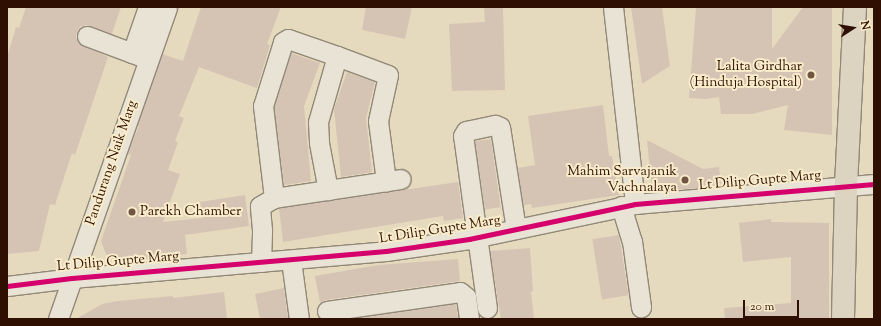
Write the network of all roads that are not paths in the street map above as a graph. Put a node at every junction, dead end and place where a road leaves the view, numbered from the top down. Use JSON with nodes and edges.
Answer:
{"nodes":[{"id":1,"x":613,"y":7,"type":"edge"},
{"id":2,"x":855,"y":7,"type":"edge"},
{"id":3,"x":157,"y":9,"type":"edge"},
{"id":4,"x":87,"y":36,"type":"dead end"},
{"id":5,"x":140,"y":56,"type":"junction"},
{"id":6,"x":337,"y":56,"type":"junction"},
{"id":7,"x":874,"y":184,"type":"edge"},
{"id":8,"x":846,"y":185,"type":"junction"},
{"id":9,"x":328,"y":190,"type":"junction"},
{"id":10,"x":274,"y":198,"type":"junction"},
{"id":11,"x":628,"y":205,"type":"junction"},
{"id":12,"x":515,"y":224,"type":"junction"},
{"id":13,"x":477,"y":232,"type":"junction"},
{"id":14,"x":291,"y":260,"type":"junction"},
{"id":15,"x":261,"y":262,"type":"junction"},
{"id":16,"x":72,"y":278,"type":"junction"},
{"id":17,"x":7,"y":286,"type":"edge"},
{"id":18,"x":641,"y":307,"type":"dead end"},
{"id":19,"x":487,"y":308,"type":"dead end"},
{"id":20,"x":327,"y":311,"type":"dead end"},
{"id":21,"x":366,"y":313,"type":"edge"},
{"id":22,"x":58,"y":319,"type":"edge"},
{"id":23,"x":299,"y":319,"type":"edge"},
{"id":24,"x":469,"y":319,"type":"edge"},
{"id":25,"x":843,"y":319,"type":"edge"}],
"edges":[{"from":1,"to":11,"type":"street"},
{"from":2,"to":8,"type":"main road"},
{"from":3,"to":5,"type":"street","name":"Pandurang Naik Marg"},
{"from":4,"to":5,"type":"street"},
{"from":5,"to":16,"type":"street","name":"Pandurang Naik Marg"},
{"from":6,"to":9,"type":"street"},
{"from":6,"to":9,"type":"street"},
{"from":6,"to":10,"type":"street"},
{"from":7,"to":8,"type":"street","name":"Lt Dilip Gupte Marg"},
{"from":8,"to":11,"type":"street","name":"Lt Dilip Gupte Marg"},
{"from":8,"to":25,"type":"main road"},
{"from":9,"to":10,"type":"street"},
{"from":10,"to":15,"type":"street"},
{"from":11,"to":12,"type":"street","name":"Lt Dilip Gupte Marg"},
{"from":11,"to":18,"type":"street"},
{"from":12,"to":13,"type":"street","name":"Lt Dilip Gupte Marg"},
{"from":12,"to":13,"type":"street"},
{"from":13,"to":14,"type":"street","name":"Lt Dilip Gupte Marg"},
{"from":13,"to":19,"type":"street"},
{"from":14,"to":15,"type":"street","name":"Lt Dilip Gupte Marg"},
{"from":14,"to":23,"type":"street"},
{"from":15,"to":16,"type":"street","name":"Lt Dilip Gupte Marg"},
{"from":16,"to":17,"type":"street","name":"Lt Dilip Gupte Marg"},
{"from":16,"to":22,"type":"street","name":"Pandurang Naik Marg"},
{"from":20,"to":21,"type":"street"},
{"from":21,"to":24,"type":"street"}]}
